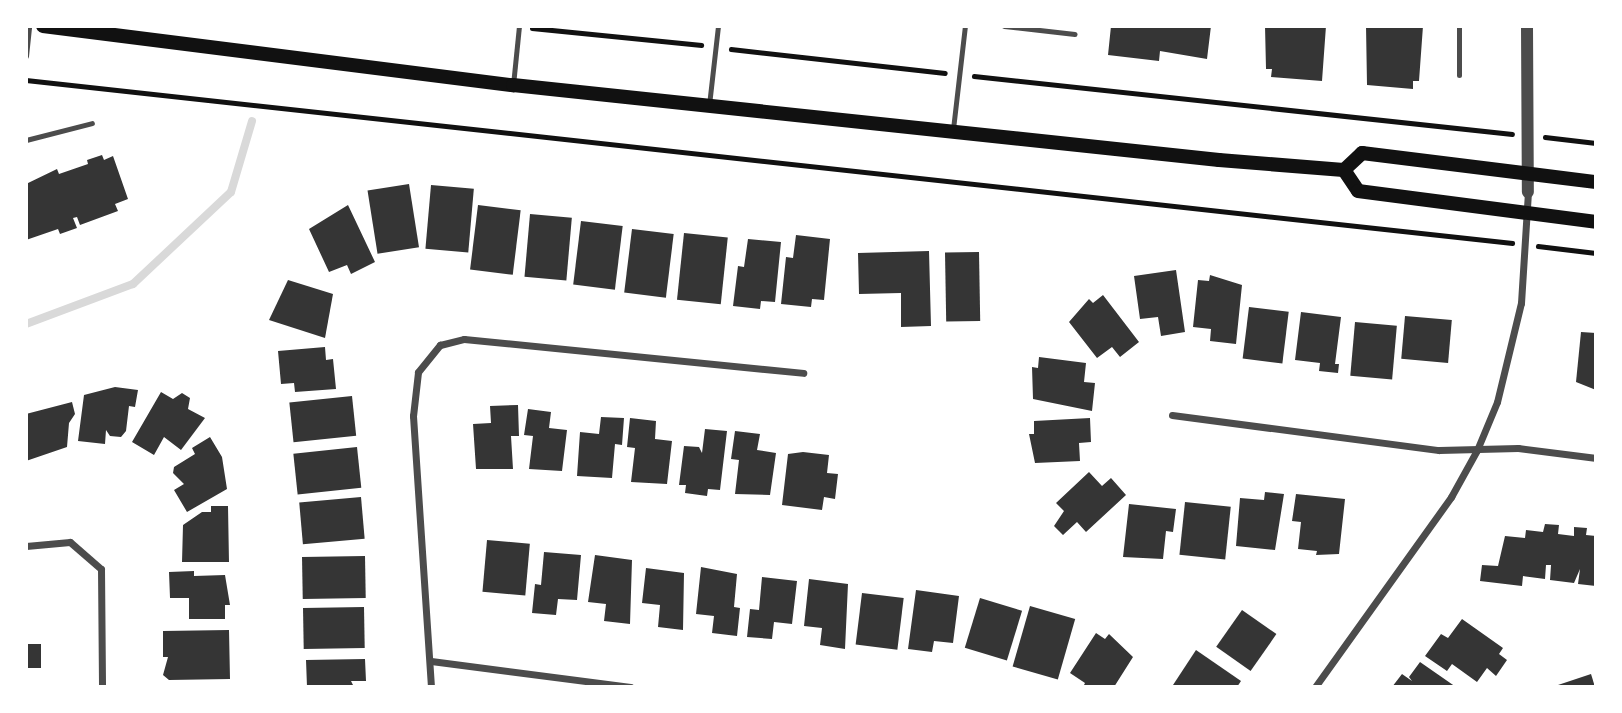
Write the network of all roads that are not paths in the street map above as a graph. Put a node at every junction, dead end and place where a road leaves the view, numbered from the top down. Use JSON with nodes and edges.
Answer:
{"nodes":[{"id":1,"x":29,"y":26,"type":"edge"},
{"id":2,"x":43,"y":26,"type":"edge"},
{"id":3,"x":718,"y":26,"type":"edge"},
{"id":4,"x":965,"y":26,"type":"edge"},
{"id":5,"x":1004,"y":26,"type":"edge"},
{"id":6,"x":1459,"y":26,"type":"edge"},
{"id":7,"x":1527,"y":26,"type":"edge"},
{"id":8,"x":519,"y":27,"type":"edge"},
{"id":9,"x":1075,"y":34,"type":"dead end"},
{"id":10,"x":26,"y":56,"type":"edge"},
{"id":11,"x":1459,"y":75,"type":"dead end"},
{"id":12,"x":513,"y":85,"type":"junction"},
{"id":13,"x":709,"y":105,"type":"junction"},
{"id":14,"x":92,"y":122,"type":"dead end"},
{"id":15,"x":953,"y":132,"type":"junction"},
{"id":16,"x":26,"y":140,"type":"edge"},
{"id":17,"x":1344,"y":170,"type":"junction"},
{"id":18,"x":1528,"y":173,"type":"junction"},
{"id":19,"x":1596,"y":182,"type":"edge"},
{"id":20,"x":1528,"y":192,"type":"joint"},
{"id":21,"x":1528,"y":213,"type":"junction"},
{"id":22,"x":1596,"y":222,"type":"edge"},
{"id":23,"x":803,"y":373,"type":"dead end"},
{"id":24,"x":1172,"y":415,"type":"dead end"},
{"id":25,"x":1477,"y":450,"type":"junction"},
{"id":26,"x":1596,"y":458,"type":"edge"},
{"id":27,"x":26,"y":546,"type":"edge"},
{"id":28,"x":431,"y":661,"type":"junction"},
{"id":29,"x":102,"y":687,"type":"edge"},
{"id":30,"x":431,"y":687,"type":"edge"},
{"id":31,"x":630,"y":687,"type":"edge"},
{"id":32,"x":1315,"y":687,"type":"edge"}],
"edges":[{"from":1,"to":10,"type":"lane"},
{"from":2,"to":12,"type":"main road"},
{"from":3,"to":13,"type":"lane"},
{"from":4,"to":15,"type":"lane"},
{"from":5,"to":9,"type":"lane"},
{"from":6,"to":11,"type":"lane"},
{"from":7,"to":18,"type":"street"},
{"from":8,"to":12,"type":"lane"},
{"from":12,"to":13,"type":"main road"},
{"from":13,"to":15,"type":"main road"},
{"from":14,"to":16,"type":"lane"},
{"from":15,"to":17,"type":"main road"},
{"from":17,"to":18,"type":"main road"},
{"from":17,"to":21,"type":"main road"},
{"from":18,"to":19,"type":"main road"},
{"from":18,"to":20,"type":"street"},
{"from":20,"to":21,"type":"street"},
{"from":21,"to":22,"type":"main road"},
{"from":21,"to":25,"type":"street"},
{"from":23,"to":28,"type":"street"},
{"from":24,"to":25,"type":"street"},
{"from":25,"to":26,"type":"street"},
{"from":25,"to":32,"type":"street"},
{"from":27,"to":29,"type":"street"},
{"from":28,"to":30,"type":"street"},
{"from":28,"to":31,"type":"street"}]}
